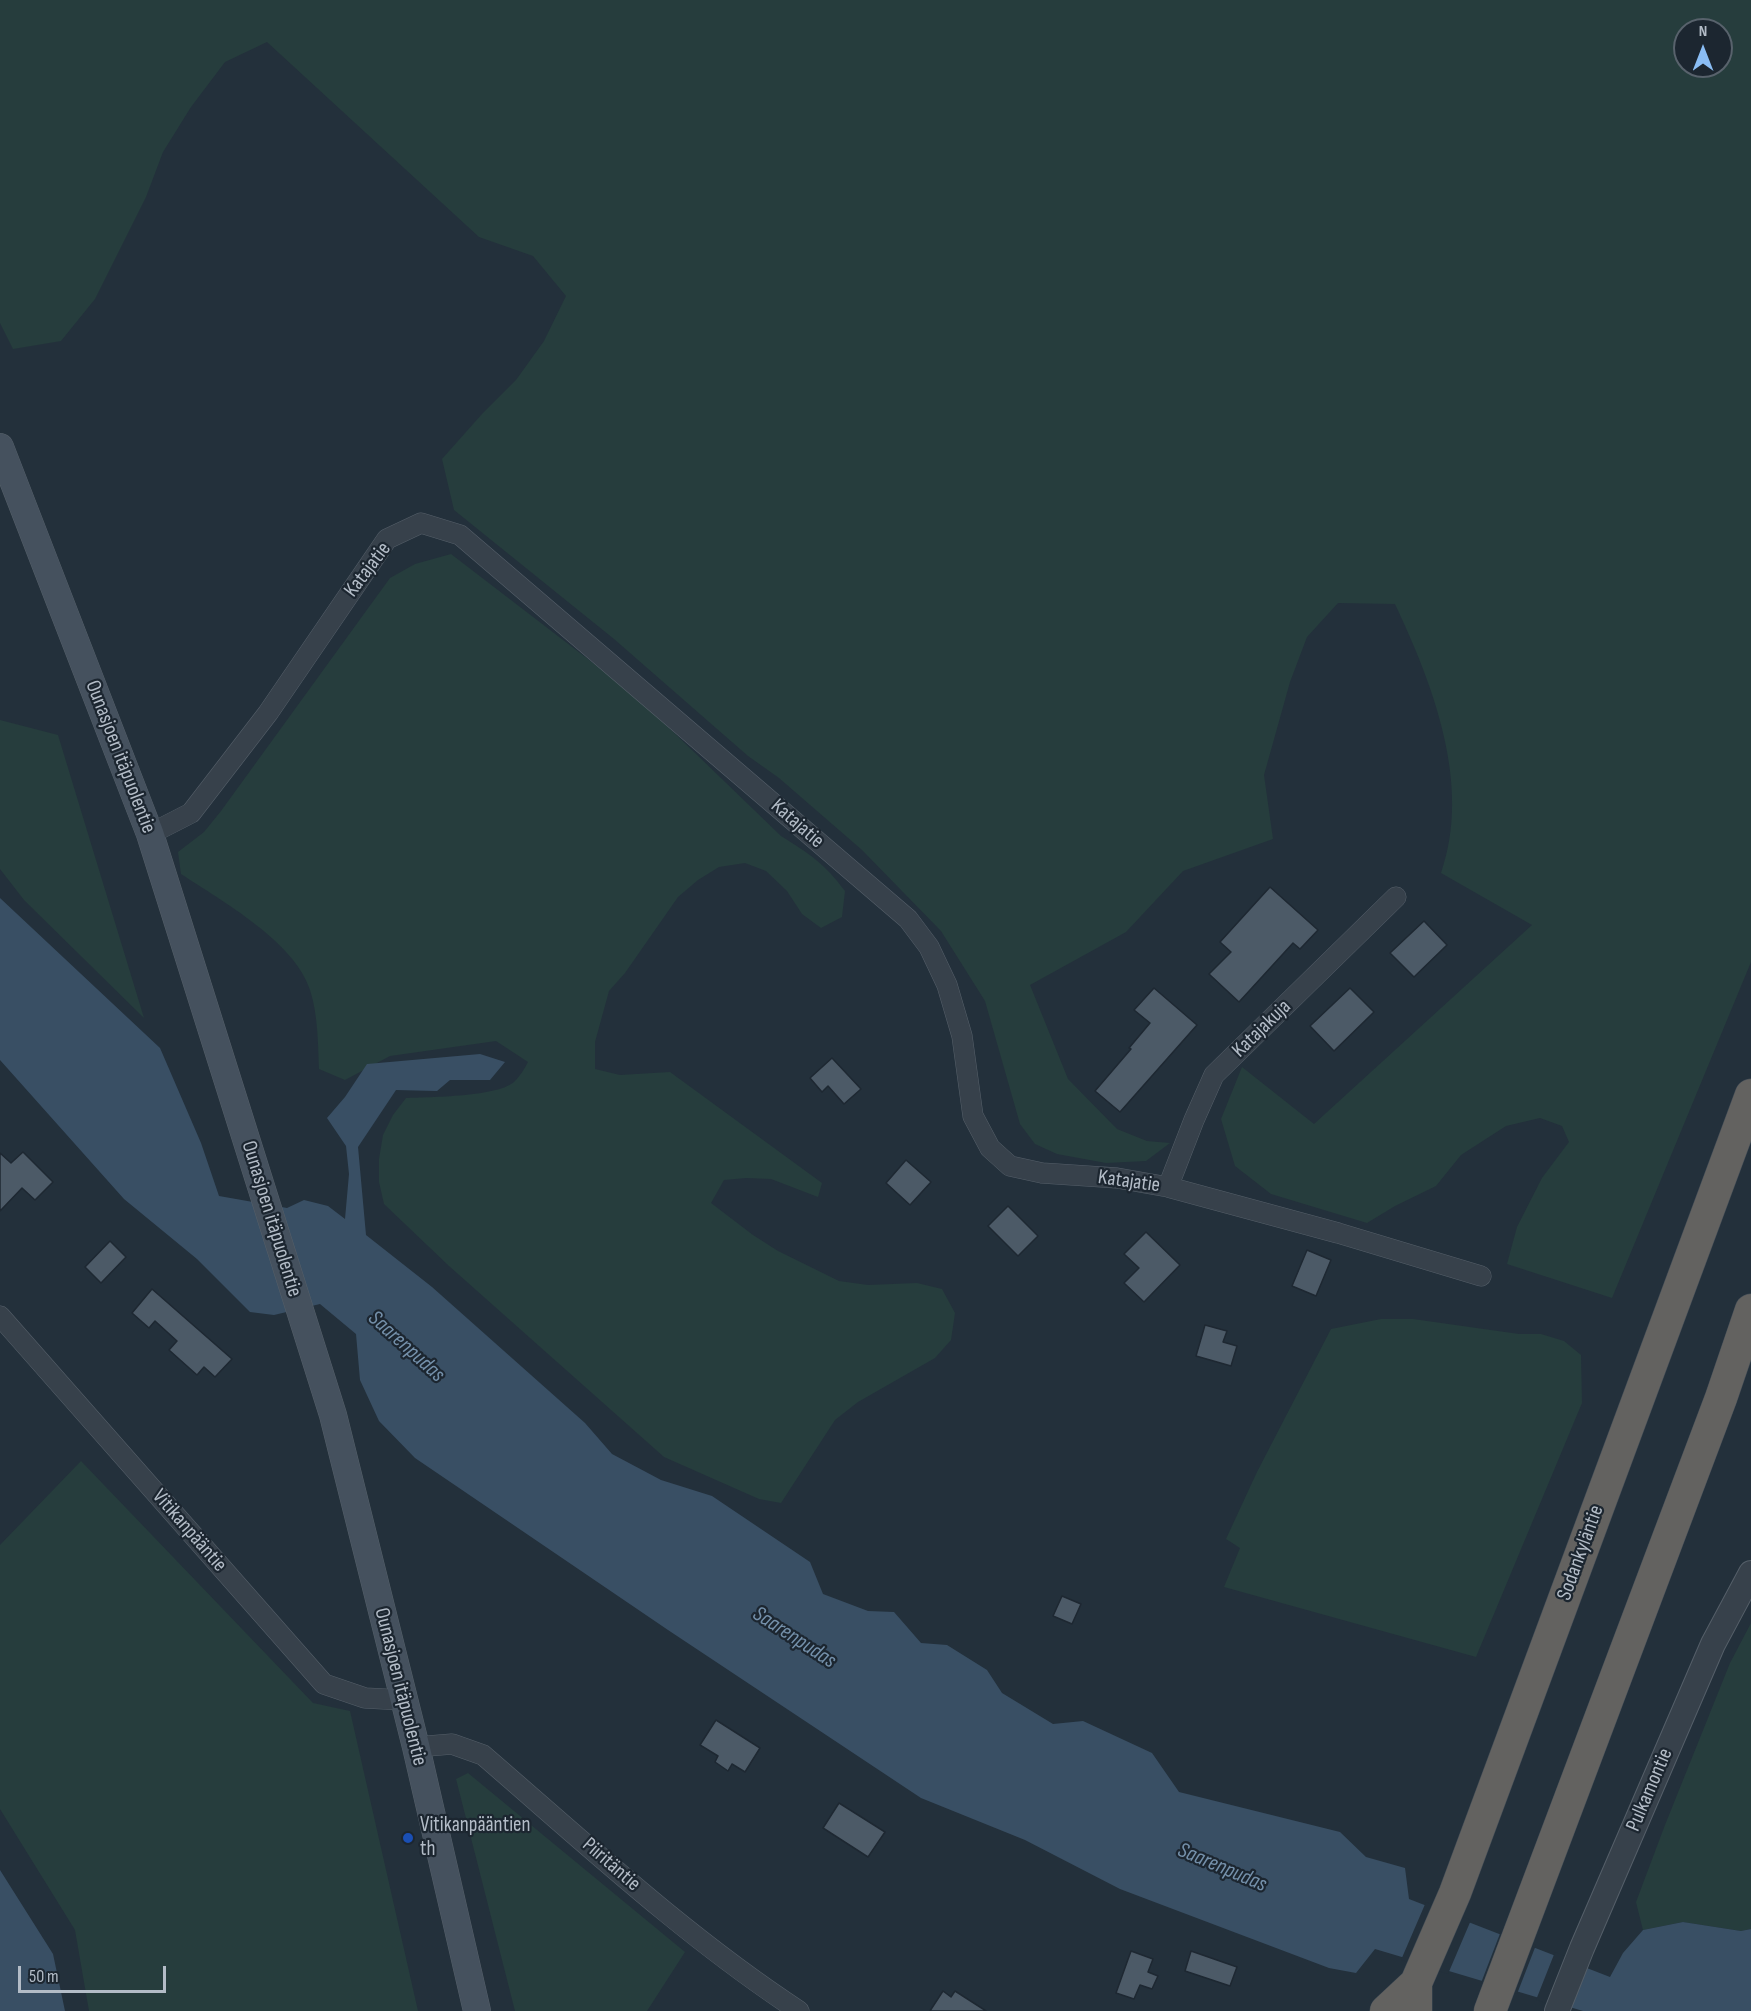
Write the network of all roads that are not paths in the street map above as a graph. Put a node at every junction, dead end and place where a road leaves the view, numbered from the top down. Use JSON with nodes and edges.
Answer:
{"nodes":[{"id":1,"x":0,"y":447,"type":"edge"},
{"id":2,"x":150,"y":834,"type":"junction"},
{"id":3,"x":1396,"y":897,"type":"dead end"},
{"id":4,"x":1751,"y":1095,"type":"edge"},
{"id":5,"x":1168,"y":1187,"type":"junction"},
{"id":6,"x":1481,"y":1276,"type":"dead end"},
{"id":7,"x":1751,"y":1310,"type":"edge"},
{"id":8,"x":0,"y":1316,"type":"edge"},
{"id":9,"x":1751,"y":1573,"type":"edge"},
{"id":10,"x":404,"y":1700,"type":"junction"},
{"id":11,"x":416,"y":1747,"type":"junction"},
{"id":12,"x":1416,"y":1997,"type":"edge"},
{"id":13,"x":1491,"y":2010,"type":"edge"},
{"id":14,"x":477,"y":2011,"type":"edge"},
{"id":15,"x":799,"y":2011,"type":"edge"},
{"id":16,"x":1386,"y":2011,"type":"edge"},
{"id":17,"x":1557,"y":2011,"type":"edge"}],
"edges":[{"from":1,"to":2,"type":"main road","name":"Ounasjoen itäpuolentie"},
{"from":2,"to":5,"type":"street","name":"Katajatie"},
{"from":2,"to":10,"type":"main road","name":"Ounasjoen itäpuolentie"},
{"from":3,"to":5,"type":"street","name":"Katajakuja"},
{"from":4,"to":12,"type":"highway","name":"Sodankyläntie"},
{"from":5,"to":6,"type":"street","name":"Katajatie"},
{"from":7,"to":13,"type":"highway"},
{"from":8,"to":10,"type":"street","name":"Vitikanpääntie"},
{"from":9,"to":17,"type":"street","name":"Pulkamontie"},
{"from":10,"to":11,"type":"main road","name":"Ounasjoen itäpuolentie"},
{"from":11,"to":14,"type":"main road","name":"Ounasjoen itäpuolentie"},
{"from":11,"to":15,"type":"street","name":"Piiritäntie"},
{"from":12,"to":16,"type":"highway"}]}
